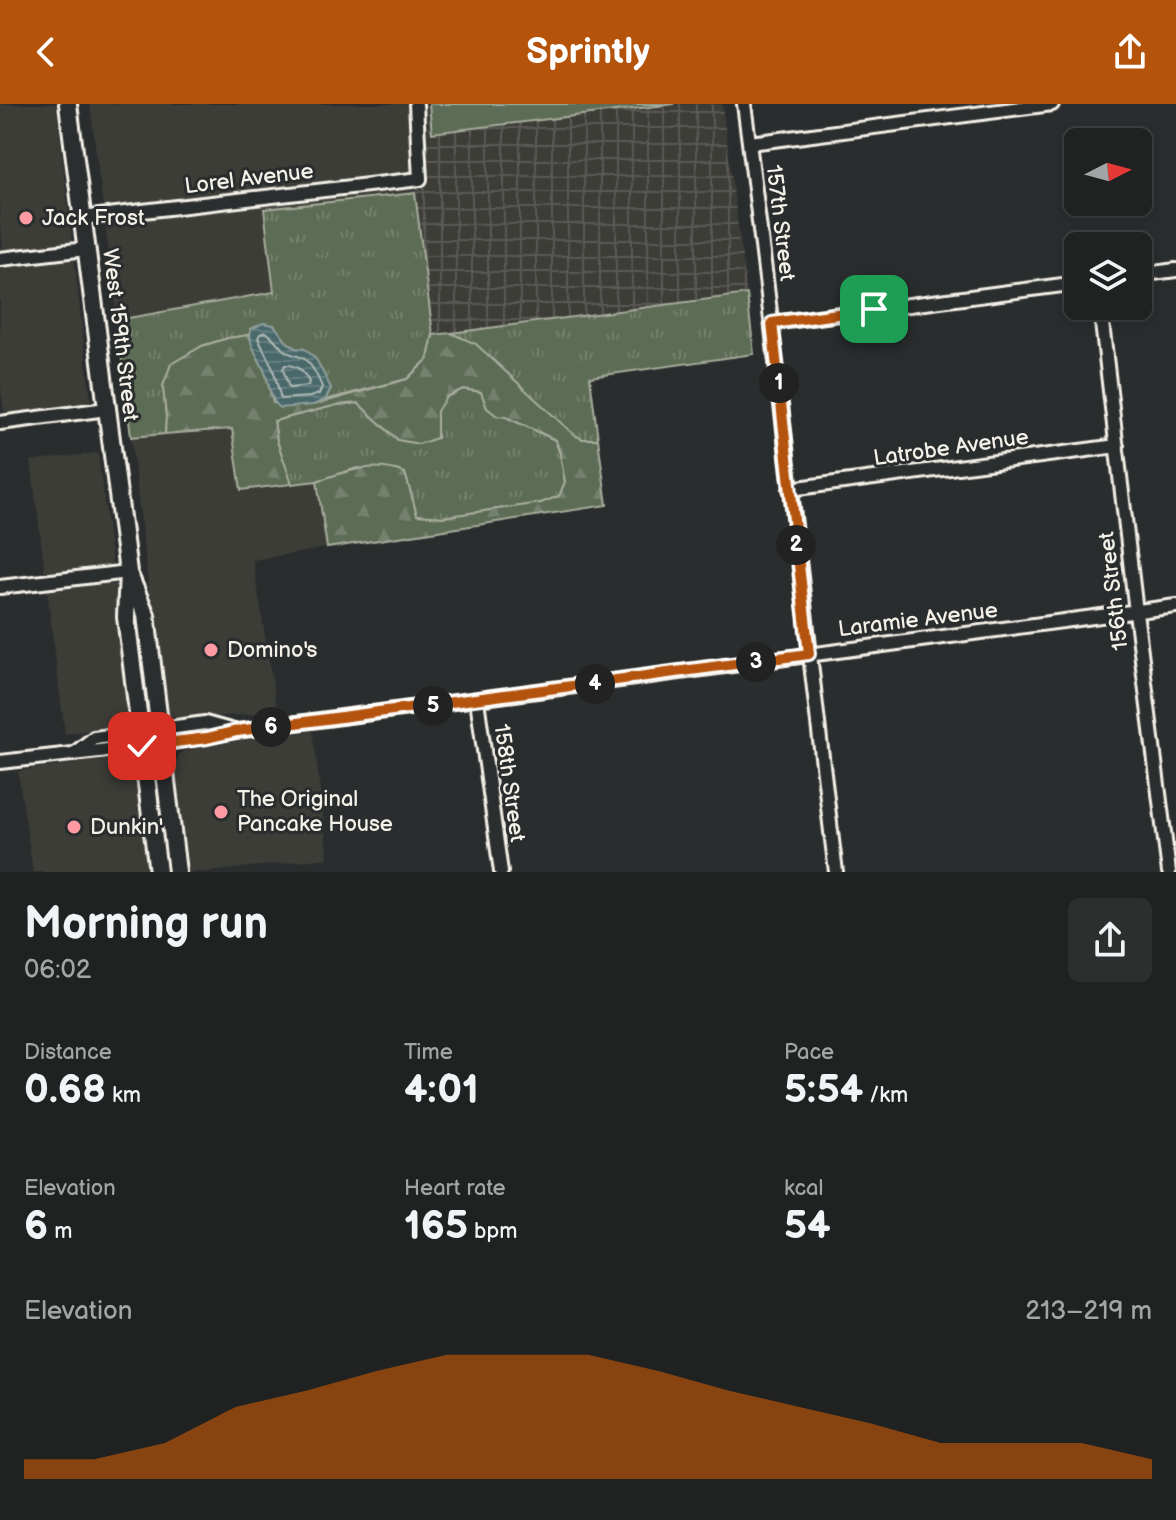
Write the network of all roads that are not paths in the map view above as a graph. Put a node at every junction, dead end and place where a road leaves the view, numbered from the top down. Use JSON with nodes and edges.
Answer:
{"nodes":[{"id":1,"x":68,"y":104,"type":"edge"},
{"id":2,"x":416,"y":104,"type":"edge"},
{"id":3,"x":744,"y":104,"type":"edge"},
{"id":4,"x":1052,"y":104,"type":"edge"},
{"id":5,"x":750,"y":143,"type":"junction"},
{"id":6,"x":82,"y":218,"type":"junction"},
{"id":7,"x":86,"y":249,"type":"junction"},
{"id":8,"x":0,"y":259,"type":"edge"},
{"id":9,"x":1176,"y":270,"type":"edge"},
{"id":10,"x":1152,"y":273,"type":"edge"},
{"id":11,"x":1064,"y":285,"type":"edge"},
{"id":12,"x":1102,"y":320,"type":"edge"},
{"id":13,"x":772,"y":323,"type":"junction"},
{"id":14,"x":107,"y":409,"type":"junction"},
{"id":15,"x":0,"y":423,"type":"edge"},
{"id":16,"x":1117,"y":446,"type":"junction"},
{"id":17,"x":790,"y":489,"type":"junction"},
{"id":18,"x":128,"y":572,"type":"junction"},
{"id":19,"x":0,"y":587,"type":"edge"},
{"id":20,"x":1176,"y":606,"type":"edge"},
{"id":21,"x":1136,"y":612,"type":"junction"},
{"id":22,"x":809,"y":654,"type":"junction"},
{"id":23,"x":477,"y":700,"type":"junction"},
{"id":24,"x":161,"y":736,"type":"junction"},
{"id":25,"x":141,"y":739,"type":"junction"},
{"id":26,"x":0,"y":762,"type":"edge"},
{"id":27,"x":158,"y":872,"type":"edge"},
{"id":28,"x":177,"y":872,"type":"edge"},
{"id":29,"x":501,"y":872,"type":"edge"},
{"id":30,"x":836,"y":872,"type":"edge"},
{"id":31,"x":1169,"y":872,"type":"edge"}],
"edges":[{"from":1,"to":6,"type":"main road","name":"West 159th Street"},
{"from":2,"to":6,"type":"street","name":"Lorel Avenue"},
{"from":3,"to":5,"type":"street","name":"157th Street"},
{"from":4,"to":5,"type":"street"},
{"from":5,"to":13,"type":"street","name":"157th Street"},
{"from":6,"to":7,"type":"main road","name":"West 159th Street"},
{"from":7,"to":8,"type":"street"},
{"from":7,"to":14,"type":"main road","name":"West 159th Street"},
{"from":9,"to":10,"type":"street"},
{"from":11,"to":13,"type":"street"},
{"from":12,"to":16,"type":"street","name":"156th Street"},
{"from":13,"to":17,"type":"street","name":"157th Street"},
{"from":14,"to":15,"type":"street"},
{"from":14,"to":18,"type":"main road","name":"West 159th Street"},
{"from":16,"to":17,"type":"street","name":"Latrobe Avenue"},
{"from":16,"to":21,"type":"street","name":"156th Street"},
{"from":17,"to":22,"type":"street","name":"157th Street"},
{"from":18,"to":19,"type":"street"},
{"from":18,"to":24,"type":"main road","name":"West 159th Street"},
{"from":18,"to":25,"type":"main road","name":"West 159th Street"},
{"from":20,"to":21,"type":"street","name":"Laramie Avenue"},
{"from":21,"to":22,"type":"street","name":"Laramie Avenue"},
{"from":21,"to":31,"type":"street","name":"156th Street"},
{"from":22,"to":23,"type":"street","name":"Laramie Avenue"},
{"from":22,"to":30,"type":"street","name":"157th Street"},
{"from":23,"to":24,"type":"street","name":"Laramie Avenue"},
{"from":23,"to":29,"type":"street","name":"158th Street"},
{"from":24,"to":25,"type":"street","name":"Laramie Avenue"},
{"from":24,"to":28,"type":"main road","name":"West 159th Street"},
{"from":25,"to":26,"type":"street","name":"Laramie Avenue"},
{"from":25,"to":27,"type":"main road","name":"West 159th Street"}]}
